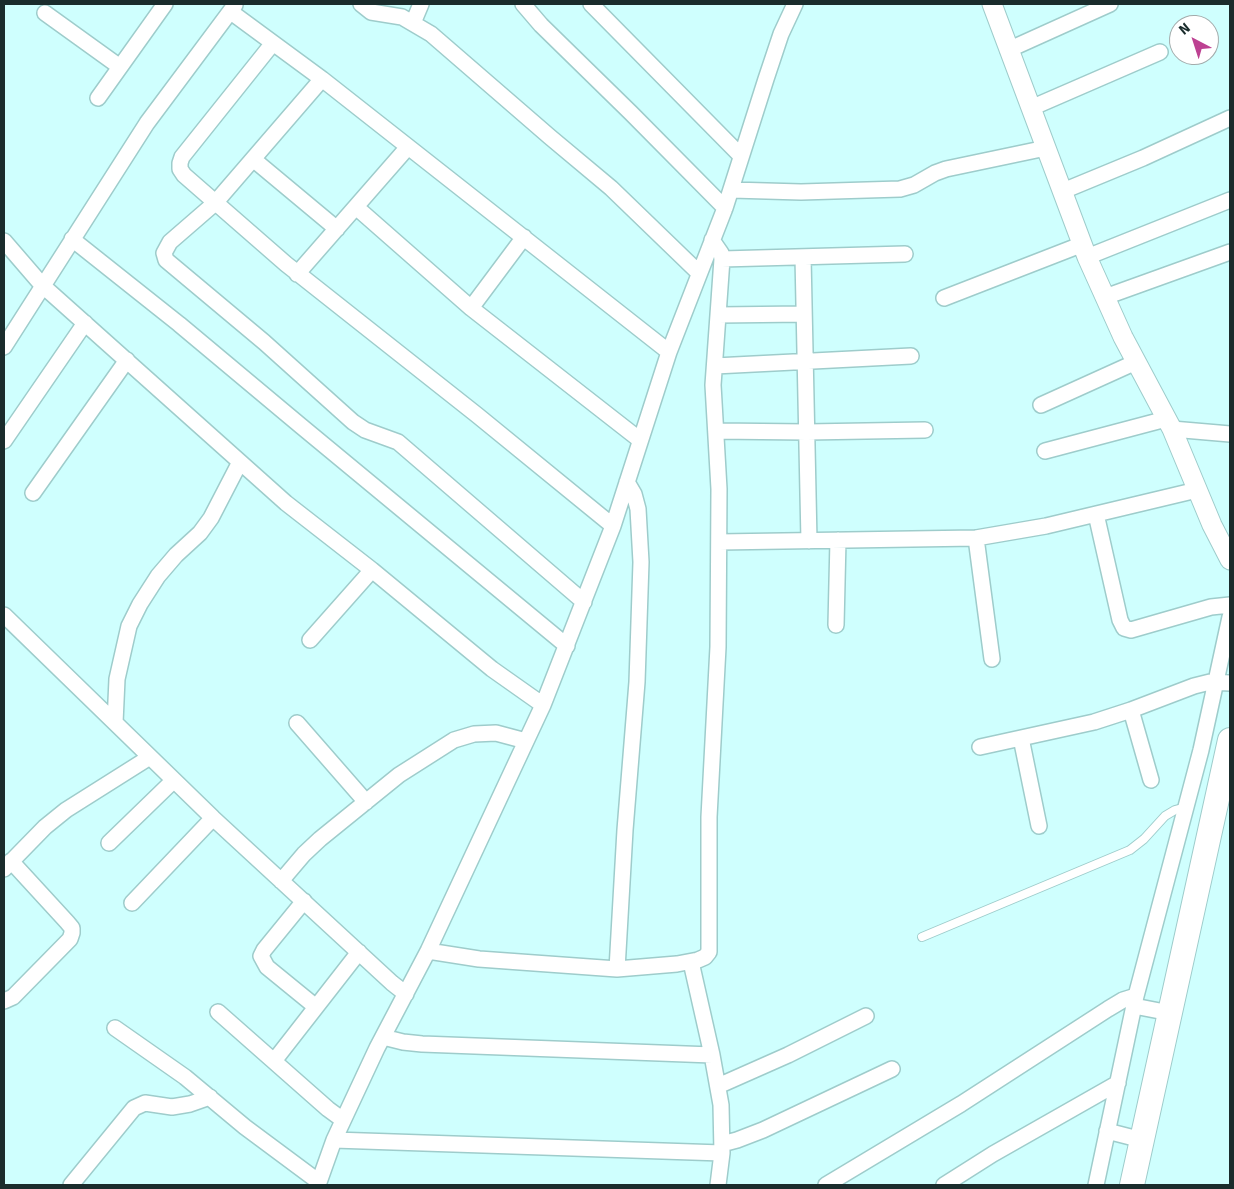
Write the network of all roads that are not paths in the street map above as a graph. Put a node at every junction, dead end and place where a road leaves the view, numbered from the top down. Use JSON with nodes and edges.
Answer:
{"nodes":[{"id":1,"x":164,"y":4,"type":"edge"},
{"id":2,"x":360,"y":4,"type":"edge"},
{"id":3,"x":421,"y":4,"type":"edge"},
{"id":4,"x":523,"y":4,"type":"edge"},
{"id":5,"x":591,"y":4,"type":"edge"},
{"id":6,"x":796,"y":4,"type":"edge"},
{"id":7,"x":992,"y":4,"type":"edge"},
{"id":8,"x":1110,"y":4,"type":"edge"},
{"id":9,"x":234,"y":8,"type":"edge"},
{"id":10,"x":45,"y":13,"type":"dead end"},
{"id":11,"x":413,"y":23,"type":"junction"},
{"id":12,"x":273,"y":43,"type":"junction"},
{"id":13,"x":1008,"y":50,"type":"junction"},
{"id":14,"x":1160,"y":52,"type":"dead end"},
{"id":15,"x":120,"y":67,"type":"junction"},
{"id":16,"x":322,"y":79,"type":"junction"},
{"id":17,"x":98,"y":98,"type":"dead end"},
{"id":18,"x":1030,"y":108,"type":"junction"},
{"id":19,"x":1230,"y":118,"type":"edge"},
{"id":20,"x":408,"y":147,"type":"junction"},
{"id":21,"x":1046,"y":148,"type":"junction"},
{"id":22,"x":741,"y":156,"type":"junction"},
{"id":23,"x":253,"y":160,"type":"junction"},
{"id":24,"x":732,"y":190,"type":"junction"},
{"id":25,"x":1063,"y":191,"type":"junction"},
{"id":26,"x":1230,"y":200,"type":"edge"},
{"id":27,"x":215,"y":203,"type":"junction"},
{"id":28,"x":356,"y":207,"type":"junction"},
{"id":29,"x":725,"y":208,"type":"junction"},
{"id":30,"x":337,"y":228,"type":"junction"},
{"id":31,"x":524,"y":237,"type":"junction"},
{"id":32,"x":72,"y":240,"type":"junction"},
{"id":33,"x":712,"y":240,"type":"junction"},
{"id":34,"x":4,"y":241,"type":"edge"},
{"id":35,"x":1085,"y":251,"type":"junction"},
{"id":36,"x":1230,"y":252,"type":"edge"},
{"id":37,"x":905,"y":254,"type":"dead end"},
{"id":38,"x":802,"y":257,"type":"junction"},
{"id":39,"x":722,"y":259,"type":"junction"},
{"id":40,"x":699,"y":273,"type":"junction"},
{"id":41,"x":297,"y":274,"type":"junction"},
{"id":42,"x":42,"y":285,"type":"junction"},
{"id":43,"x":1105,"y":297,"type":"junction"},
{"id":44,"x":944,"y":298,"type":"dead end"},
{"id":45,"x":472,"y":308,"type":"junction"},
{"id":46,"x":804,"y":314,"type":"junction"},
{"id":47,"x":718,"y":315,"type":"junction"},
{"id":48,"x":85,"y":323,"type":"junction"},
{"id":49,"x":4,"y":347,"type":"edge"},
{"id":50,"x":669,"y":352,"type":"junction"},
{"id":51,"x":910,"y":356,"type":"dead end"},
{"id":52,"x":127,"y":360,"type":"junction"},
{"id":53,"x":805,"y":362,"type":"junction"},
{"id":54,"x":1136,"y":362,"type":"junction"},
{"id":55,"x":714,"y":366,"type":"junction"},
{"id":56,"x":1041,"y":405,"type":"dead end"},
{"id":57,"x":1169,"y":424,"type":"junction"},
{"id":58,"x":925,"y":430,"type":"dead end"},
{"id":59,"x":716,"y":431,"type":"junction"},
{"id":60,"x":807,"y":432,"type":"junction"},
{"id":61,"x":1230,"y":434,"type":"edge"},
{"id":62,"x":640,"y":440,"type":"junction"},
{"id":63,"x":4,"y":441,"type":"edge"},
{"id":64,"x":1045,"y":451,"type":"dead end"},
{"id":65,"x":240,"y":462,"type":"junction"},
{"id":66,"x":627,"y":482,"type":"junction"},
{"id":67,"x":1197,"y":490,"type":"junction"},
{"id":68,"x":32,"y":493,"type":"dead end"},
{"id":69,"x":1096,"y":514,"type":"junction"},
{"id":70,"x":613,"y":526,"type":"junction"},
{"id":71,"x":976,"y":538,"type":"junction"},
{"id":72,"x":838,"y":540,"type":"junction"},
{"id":73,"x":809,"y":541,"type":"junction"},
{"id":74,"x":719,"y":542,"type":"junction"},
{"id":75,"x":1230,"y":560,"type":"edge"},
{"id":76,"x":372,"y":570,"type":"junction"},
{"id":77,"x":584,"y":602,"type":"junction"},
{"id":78,"x":1230,"y":605,"type":"edge"},
{"id":79,"x":4,"y":615,"type":"edge"},
{"id":80,"x":1230,"y":617,"type":"edge"},
{"id":81,"x":836,"y":625,"type":"dead end"},
{"id":82,"x":310,"y":640,"type":"dead end"},
{"id":83,"x":566,"y":646,"type":"junction"},
{"id":84,"x":992,"y":659,"type":"dead end"},
{"id":85,"x":1223,"y":683,"type":"edge"},
{"id":86,"x":544,"y":705,"type":"junction"},
{"id":87,"x":1132,"y":710,"type":"junction"},
{"id":88,"x":115,"y":723,"type":"junction"},
{"id":89,"x":297,"y":723,"type":"dead end"},
{"id":90,"x":1022,"y":738,"type":"junction"},
{"id":91,"x":526,"y":741,"type":"junction"},
{"id":92,"x":980,"y":747,"type":"dead end"},
{"id":93,"x":1228,"y":748,"type":"edge"},
{"id":94,"x":1201,"y":750,"type":"junction"},
{"id":95,"x":150,"y":757,"type":"junction"},
{"id":96,"x":174,"y":780,"type":"junction"},
{"id":97,"x":1151,"y":780,"type":"dead end"},
{"id":98,"x":366,"y":802,"type":"junction"},
{"id":99,"x":1186,"y":807,"type":"junction"},
{"id":100,"x":213,"y":818,"type":"junction"},
{"id":101,"x":1039,"y":826,"type":"dead end"},
{"id":102,"x":109,"y":843,"type":"dead end"},
{"id":103,"x":8,"y":865,"type":"edge"},
{"id":104,"x":282,"y":881,"type":"junction"},
{"id":105,"x":304,"y":901,"type":"junction"},
{"id":106,"x":132,"y":903,"type":"dead end"},
{"id":107,"x":922,"y":937,"type":"dead end"},
{"id":108,"x":428,"y":951,"type":"junction"},
{"id":109,"x":358,"y":952,"type":"junction"},
{"id":110,"x":691,"y":962,"type":"junction"},
{"id":111,"x":618,"y":969,"type":"junction"},
{"id":112,"x":406,"y":994,"type":"junction"},
{"id":113,"x":1135,"y":1001,"type":"junction"},
{"id":114,"x":4,"y":1002,"type":"edge"},
{"id":115,"x":316,"y":1008,"type":"junction"},
{"id":116,"x":218,"y":1012,"type":"dead end"},
{"id":117,"x":1170,"y":1012,"type":"junction"},
{"id":118,"x":866,"y":1016,"type":"dead end"},
{"id":119,"x":115,"y":1028,"type":"dead end"},
{"id":120,"x":383,"y":1037,"type":"junction"},
{"id":121,"x":712,"y":1055,"type":"junction"},
{"id":122,"x":274,"y":1061,"type":"junction"},
{"id":123,"x":892,"y":1069,"type":"dead end"},
{"id":124,"x":1118,"y":1083,"type":"junction"},
{"id":125,"x":718,"y":1086,"type":"junction"},
{"id":126,"x":210,"y":1097,"type":"junction"},
{"id":127,"x":344,"y":1120,"type":"junction"},
{"id":128,"x":1107,"y":1131,"type":"junction"},
{"id":129,"x":334,"y":1140,"type":"junction"},
{"id":130,"x":1142,"y":1140,"type":"junction"},
{"id":131,"x":722,"y":1148,"type":"junction"},
{"id":132,"x":318,"y":1184,"type":"edge"},
{"id":133,"x":71,"y":1185,"type":"edge"},
{"id":134,"x":718,"y":1185,"type":"edge"},
{"id":135,"x":826,"y":1185,"type":"edge"},
{"id":136,"x":944,"y":1185,"type":"edge"},
{"id":137,"x":1096,"y":1185,"type":"edge"},
{"id":138,"x":1132,"y":1185,"type":"edge"}],
"edges":[{"from":1,"to":15,"type":"street"},
{"from":2,"to":11,"type":"street"},
{"from":3,"to":11,"type":"street"},
{"from":4,"to":29,"type":"street"},
{"from":5,"to":22,"type":"street"},
{"from":6,"to":22,"type":"street"},
{"from":7,"to":13,"type":"street"},
{"from":8,"to":13,"type":"street"},
{"from":9,"to":12,"type":"street"},
{"from":9,"to":32,"type":"street"},
{"from":10,"to":15,"type":"street"},
{"from":11,"to":40,"type":"street"},
{"from":12,"to":16,"type":"street"},
{"from":12,"to":27,"type":"street"},
{"from":13,"to":18,"type":"street"},
{"from":14,"to":18,"type":"street"},
{"from":15,"to":17,"type":"street"},
{"from":16,"to":20,"type":"street"},
{"from":16,"to":23,"type":"street"},
{"from":18,"to":21,"type":"street"},
{"from":19,"to":25,"type":"street"},
{"from":20,"to":28,"type":"street"},
{"from":20,"to":31,"type":"street"},
{"from":21,"to":24,"type":"street"},
{"from":21,"to":25,"type":"street"},
{"from":22,"to":24,"type":"street"},
{"from":23,"to":27,"type":"street"},
{"from":23,"to":30,"type":"street"},
{"from":24,"to":29,"type":"street"},
{"from":25,"to":35,"type":"street"},
{"from":26,"to":35,"type":"street"},
{"from":27,"to":41,"type":"street"},
{"from":27,"to":77,"type":"street"},
{"from":28,"to":30,"type":"street"},
{"from":28,"to":45,"type":"street"},
{"from":29,"to":33,"type":"street"},
{"from":30,"to":41,"type":"street"},
{"from":31,"to":45,"type":"street"},
{"from":31,"to":50,"type":"street"},
{"from":32,"to":42,"type":"street"},
{"from":32,"to":83,"type":"street"},
{"from":33,"to":39,"type":"street"},
{"from":33,"to":40,"type":"street"},
{"from":34,"to":42,"type":"street"},
{"from":35,"to":43,"type":"street"},
{"from":35,"to":44,"type":"street"},
{"from":36,"to":43,"type":"street"},
{"from":37,"to":38,"type":"street"},
{"from":38,"to":39,"type":"street"},
{"from":38,"to":46,"type":"street"},
{"from":39,"to":47,"type":"street"},
{"from":40,"to":50,"type":"street"},
{"from":41,"to":70,"type":"street"},
{"from":42,"to":48,"type":"street"},
{"from":42,"to":49,"type":"street"},
{"from":43,"to":54,"type":"street"},
{"from":45,"to":62,"type":"street"},
{"from":46,"to":47,"type":"street"},
{"from":46,"to":53,"type":"street"},
{"from":47,"to":55,"type":"street"},
{"from":48,"to":52,"type":"street"},
{"from":48,"to":63,"type":"street"},
{"from":50,"to":62,"type":"street"},
{"from":51,"to":53,"type":"street"},
{"from":52,"to":65,"type":"street"},
{"from":52,"to":68,"type":"street"},
{"from":53,"to":55,"type":"street"},
{"from":53,"to":60,"type":"street"},
{"from":54,"to":56,"type":"street"},
{"from":54,"to":57,"type":"street"},
{"from":55,"to":59,"type":"street"},
{"from":57,"to":61,"type":"street"},
{"from":57,"to":64,"type":"street"},
{"from":57,"to":67,"type":"street"},
{"from":58,"to":60,"type":"street"},
{"from":59,"to":60,"type":"street"},
{"from":59,"to":74,"type":"street"},
{"from":60,"to":73,"type":"street"},
{"from":62,"to":66,"type":"street"},
{"from":65,"to":76,"type":"street"},
{"from":65,"to":88,"type":"street"},
{"from":66,"to":70,"type":"street"},
{"from":66,"to":111,"type":"street"},
{"from":67,"to":69,"type":"street"},
{"from":67,"to":75,"type":"street"},
{"from":69,"to":71,"type":"street"},
{"from":69,"to":78,"type":"street"},
{"from":70,"to":77,"type":"street"},
{"from":71,"to":72,"type":"street"},
{"from":71,"to":84,"type":"street"},
{"from":72,"to":73,"type":"street"},
{"from":72,"to":81,"type":"street"},
{"from":73,"to":74,"type":"street"},
{"from":74,"to":110,"type":"street"},
{"from":76,"to":82,"type":"street"},
{"from":76,"to":86,"type":"street"},
{"from":77,"to":83,"type":"street"},
{"from":79,"to":88,"type":"street"},
{"from":80,"to":85,"type":"street"},
{"from":83,"to":86,"type":"street"},
{"from":85,"to":87,"type":"street"},
{"from":85,"to":94,"type":"street"},
{"from":86,"to":91,"type":"street"},
{"from":87,"to":90,"type":"street"},
{"from":87,"to":97,"type":"street"},
{"from":88,"to":95,"type":"street"},
{"from":89,"to":98,"type":"street"},
{"from":90,"to":92,"type":"street"},
{"from":90,"to":101,"type":"street"},
{"from":91,"to":98,"type":"street"},
{"from":91,"to":108,"type":"street"},
{"from":93,"to":94,"type":"street"},
{"from":93,"to":117,"type":"main road"},
{"from":94,"to":99,"type":"street"},
{"from":95,"to":96,"type":"street"},
{"from":95,"to":103,"type":"street"},
{"from":96,"to":100,"type":"street"},
{"from":96,"to":102,"type":"street"},
{"from":98,"to":104,"type":"street"},
{"from":99,"to":107,"type":"lane"},
{"from":99,"to":113,"type":"street"},
{"from":100,"to":104,"type":"street"},
{"from":100,"to":106,"type":"street"},
{"from":103,"to":114,"type":"street"},
{"from":104,"to":105,"type":"street"},
{"from":105,"to":109,"type":"street"},
{"from":105,"to":115,"type":"street"},
{"from":108,"to":111,"type":"street"},
{"from":108,"to":112,"type":"street"},
{"from":109,"to":112,"type":"street"},
{"from":109,"to":115,"type":"street"},
{"from":110,"to":111,"type":"street"},
{"from":110,"to":121,"type":"street"},
{"from":112,"to":120,"type":"street"},
{"from":113,"to":117,"type":"street"},
{"from":113,"to":124,"type":"street"},
{"from":113,"to":135,"type":"street"},
{"from":115,"to":122,"type":"street"},
{"from":116,"to":122,"type":"street"},
{"from":117,"to":130,"type":"main road"},
{"from":118,"to":125,"type":"street"},
{"from":119,"to":126,"type":"street"},
{"from":120,"to":121,"type":"street"},
{"from":120,"to":127,"type":"street"},
{"from":121,"to":125,"type":"street"},
{"from":122,"to":127,"type":"street"},
{"from":123,"to":131,"type":"street"},
{"from":124,"to":128,"type":"street"},
{"from":124,"to":136,"type":"street"},
{"from":125,"to":131,"type":"street"},
{"from":126,"to":132,"type":"street"},
{"from":126,"to":133,"type":"street"},
{"from":127,"to":129,"type":"street"},
{"from":128,"to":130,"type":"street"},
{"from":128,"to":137,"type":"street"},
{"from":129,"to":131,"type":"street"},
{"from":129,"to":132,"type":"street"},
{"from":130,"to":138,"type":"main road"},
{"from":131,"to":134,"type":"street"}]}
